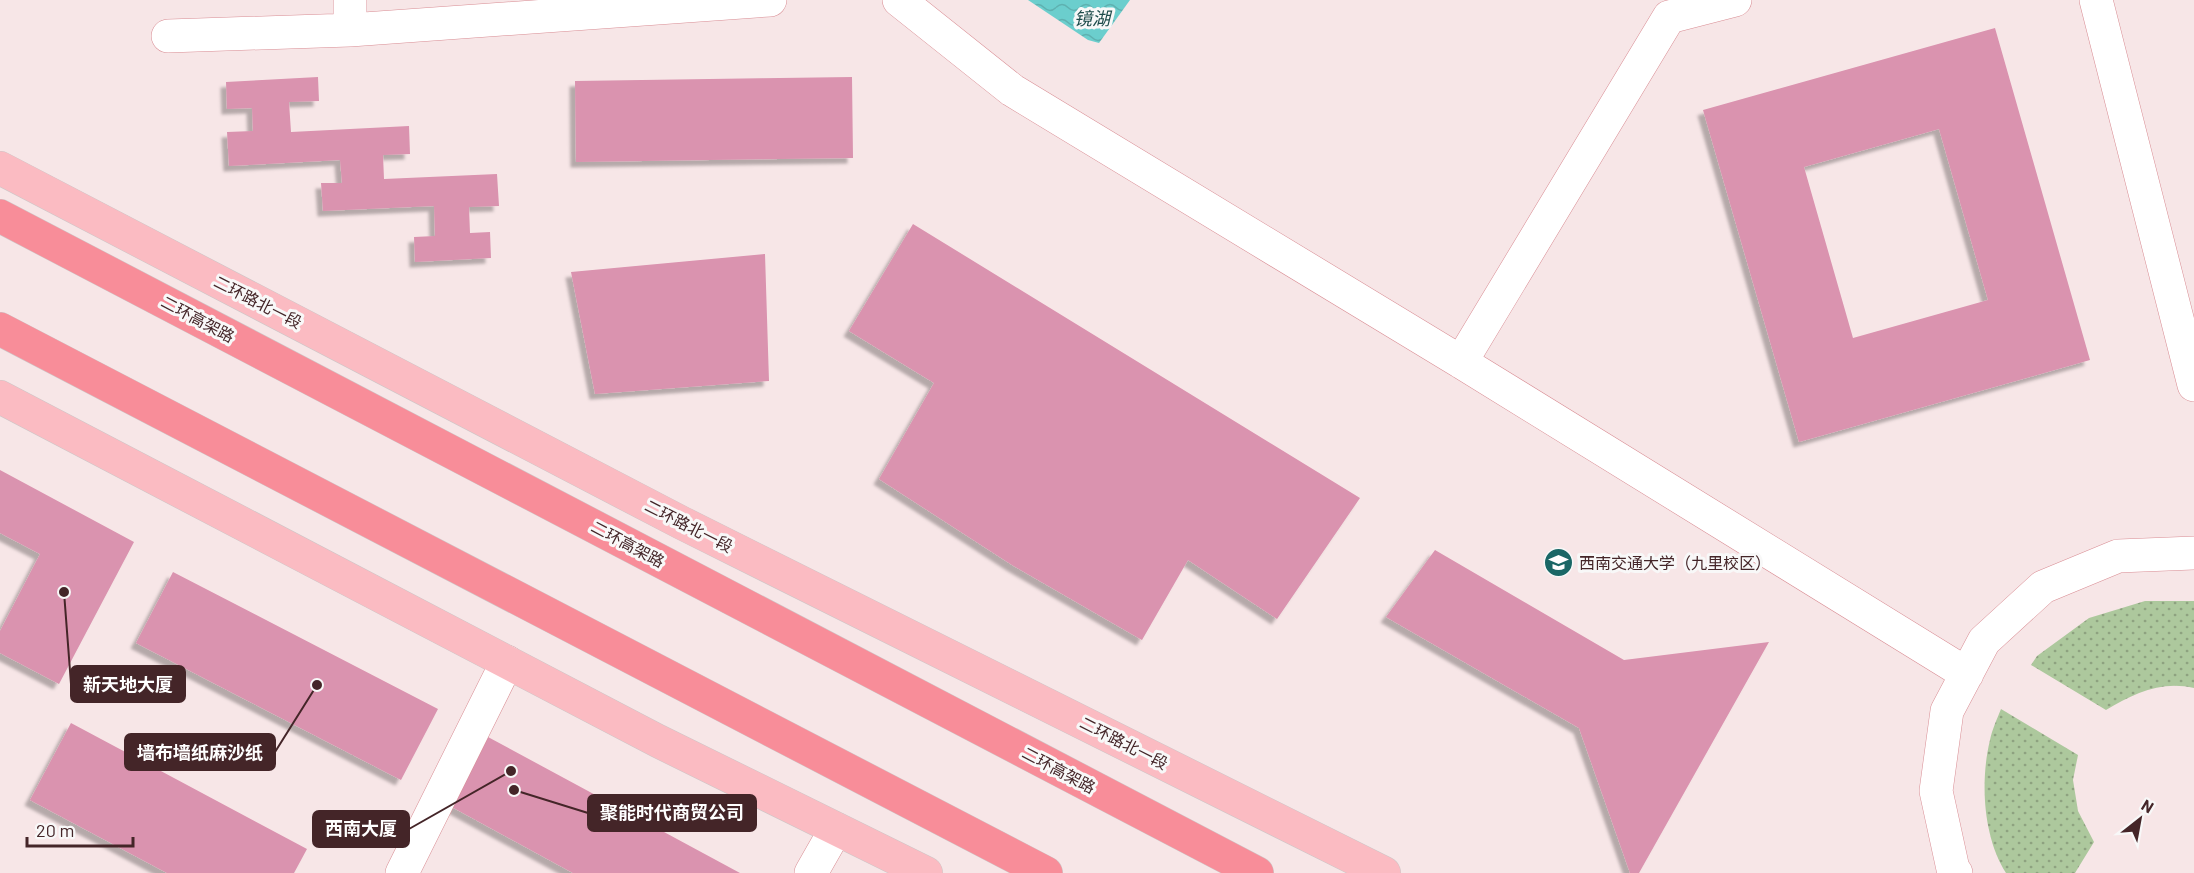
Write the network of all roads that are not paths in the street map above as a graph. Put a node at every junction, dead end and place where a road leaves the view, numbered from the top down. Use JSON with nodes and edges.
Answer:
{"nodes":[{"id":1,"x":770,"y":0,"type":"edge"},
{"id":2,"x":899,"y":0,"type":"edge"},
{"id":3,"x":1735,"y":0,"type":"edge"},
{"id":4,"x":2096,"y":0,"type":"edge"},
{"id":5,"x":350,"y":15,"type":"edge"},
{"id":6,"x":168,"y":36,"type":"dead end"},
{"id":7,"x":0,"y":168,"type":"edge"},
{"id":8,"x":0,"y":216,"type":"edge"},
{"id":9,"x":0,"y":329,"type":"edge"},
{"id":10,"x":1461,"y":362,"type":"junction"},
{"id":11,"x":2194,"y":386,"type":"edge"},
{"id":12,"x":0,"y":397,"type":"edge"},
{"id":13,"x":2194,"y":553,"type":"edge"},
{"id":14,"x":507,"y":662,"type":"junction"},
{"id":15,"x":1967,"y":674,"type":"junction"},
{"id":16,"x":836,"y":829,"type":"junction"},
{"id":17,"x":402,"y":873,"type":"edge"},
{"id":18,"x":810,"y":873,"type":"edge"},
{"id":19,"x":926,"y":873,"type":"edge"},
{"id":20,"x":1046,"y":873,"type":"edge"},
{"id":21,"x":1257,"y":873,"type":"edge"},
{"id":22,"x":1384,"y":873,"type":"edge"},
{"id":23,"x":1956,"y":873,"type":"edge"}],
"edges":[{"from":1,"to":5,"type":"street"},
{"from":2,"to":10,"type":"street"},
{"from":3,"to":10,"type":"street"},
{"from":4,"to":11,"type":"street"},
{"from":5,"to":6,"type":"street"},
{"from":7,"to":22,"type":"main road","name":"二环路北一段"},
{"from":8,"to":21,"type":"highway","name":"二环高架路"},
{"from":9,"to":20,"type":"highway"},
{"from":10,"to":15,"type":"street"},
{"from":12,"to":14,"type":"main road"},
{"from":13,"to":15,"type":"street"},
{"from":14,"to":16,"type":"main road"},
{"from":14,"to":17,"type":"street"},
{"from":15,"to":23,"type":"street"},
{"from":16,"to":18,"type":"street"},
{"from":16,"to":19,"type":"main road"}]}
